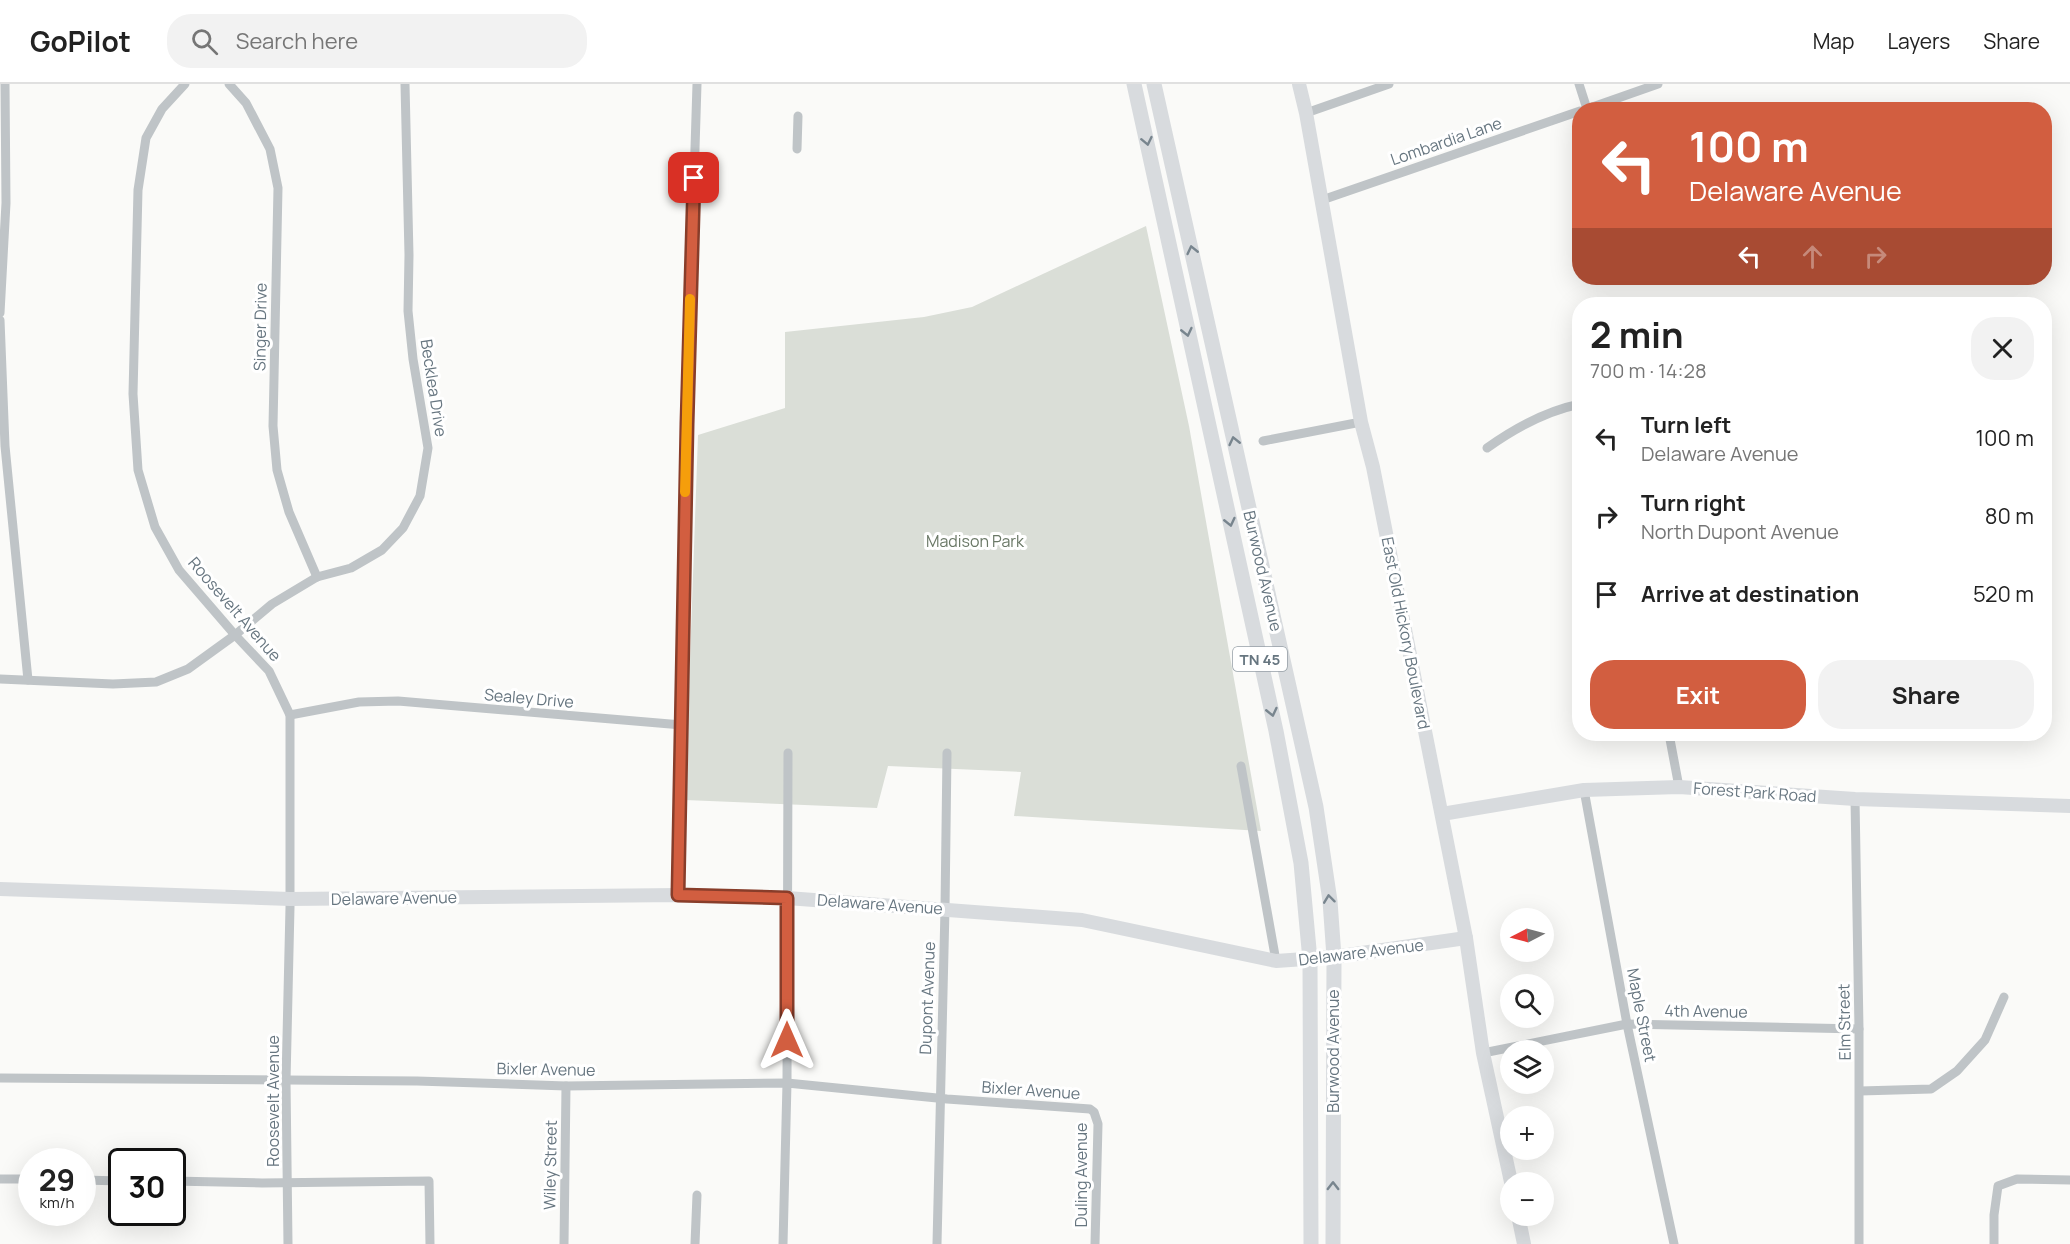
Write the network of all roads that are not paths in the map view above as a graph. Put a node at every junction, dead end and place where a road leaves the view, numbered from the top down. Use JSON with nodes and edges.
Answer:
{"nodes":[{"id":1,"x":5,"y":84,"type":"edge"},
{"id":2,"x":185,"y":84,"type":"edge"},
{"id":3,"x":229,"y":84,"type":"edge"},
{"id":4,"x":405,"y":84,"type":"edge"},
{"id":5,"x":698,"y":84,"type":"edge"},
{"id":6,"x":1134,"y":84,"type":"edge"},
{"id":7,"x":1154,"y":84,"type":"edge"},
{"id":8,"x":1299,"y":84,"type":"edge"},
{"id":9,"x":1389,"y":84,"type":"edge"},
{"id":10,"x":1579,"y":84,"type":"edge"},
{"id":11,"x":1658,"y":84,"type":"edge"},
{"id":12,"x":1582,"y":102,"type":"edge"},
{"id":13,"x":1606,"y":102,"type":"edge"},
{"id":14,"x":1306,"y":113,"type":"junction"},
{"id":15,"x":1572,"y":114,"type":"edge"},
{"id":16,"x":798,"y":116,"type":"dead end"},
{"id":17,"x":796,"y":149,"type":"dead end"},
{"id":18,"x":1322,"y":200,"type":"junction"},
{"id":19,"x":0,"y":313,"type":"edge"},
{"id":20,"x":0,"y":320,"type":"edge"},
{"id":21,"x":1572,"y":406,"type":"edge"},
{"id":22,"x":1360,"y":422,"type":"junction"},
{"id":23,"x":1263,"y":441,"type":"dead end"},
{"id":24,"x":1487,"y":448,"type":"dead end"},
{"id":25,"x":316,"y":577,"type":"junction"},
{"id":26,"x":235,"y":635,"type":"junction"},
{"id":27,"x":0,"y":679,"type":"edge"},
{"id":28,"x":28,"y":680,"type":"junction"},
{"id":29,"x":290,"y":715,"type":"junction"},
{"id":30,"x":682,"y":725,"type":"junction"},
{"id":31,"x":1670,"y":741,"type":"edge"},
{"id":32,"x":788,"y":753,"type":"dead end"},
{"id":33,"x":947,"y":753,"type":"dead end"},
{"id":34,"x":1241,"y":766,"type":"dead end"},
{"id":35,"x":1679,"y":787,"type":"junction"},
{"id":36,"x":1584,"y":790,"type":"junction"},
{"id":37,"x":1855,"y":799,"type":"junction"},
{"id":38,"x":2070,"y":806,"type":"edge"},
{"id":39,"x":1442,"y":814,"type":"junction"},
{"id":40,"x":0,"y":889,"type":"edge"},
{"id":41,"x":678,"y":895,"type":"junction"},
{"id":42,"x":787,"y":898,"type":"junction"},
{"id":43,"x":290,"y":899,"type":"junction"},
{"id":44,"x":945,"y":909,"type":"junction"},
{"id":45,"x":1466,"y":938,"type":"junction"},
{"id":46,"x":1334,"y":957,"type":"junction"},
{"id":47,"x":1310,"y":960,"type":"junction"},
{"id":48,"x":1276,"y":961,"type":"junction"},
{"id":49,"x":2004,"y":997,"type":"dead end"},
{"id":50,"x":1628,"y":1024,"type":"junction"},
{"id":51,"x":1859,"y":1029,"type":"junction"},
{"id":52,"x":1484,"y":1053,"type":"junction"},
{"id":53,"x":0,"y":1078,"type":"edge"},
{"id":54,"x":286,"y":1081,"type":"junction"},
{"id":55,"x":788,"y":1083,"type":"junction"},
{"id":56,"x":566,"y":1086,"type":"junction"},
{"id":57,"x":1860,"y":1092,"type":"junction"},
{"id":58,"x":939,"y":1098,"type":"junction"},
{"id":59,"x":1090,"y":1109,"type":"joint"},
{"id":60,"x":1509,"y":1172,"type":"edge"},
{"id":61,"x":0,"y":1179,"type":"edge"},
{"id":62,"x":18,"y":1179,"type":"edge"},
{"id":63,"x":2070,"y":1180,"type":"edge"},
{"id":64,"x":186,"y":1181,"type":"edge"},
{"id":65,"x":288,"y":1182,"type":"junction"},
{"id":66,"x":696,"y":1195,"type":"dead end"},
{"id":67,"x":1520,"y":1226,"type":"edge"},
{"id":68,"x":288,"y":1244,"type":"edge"},
{"id":69,"x":430,"y":1244,"type":"edge"},
{"id":70,"x":564,"y":1244,"type":"edge"},
{"id":71,"x":695,"y":1244,"type":"edge"},
{"id":72,"x":783,"y":1244,"type":"edge"},
{"id":73,"x":937,"y":1244,"type":"edge"},
{"id":74,"x":1095,"y":1244,"type":"edge"},
{"id":75,"x":1311,"y":1244,"type":"edge"},
{"id":76,"x":1333,"y":1244,"type":"edge"},
{"id":77,"x":1524,"y":1244,"type":"edge"},
{"id":78,"x":1674,"y":1244,"type":"edge"},
{"id":79,"x":1859,"y":1244,"type":"edge"},
{"id":80,"x":1994,"y":1244,"type":"edge"}],
"edges":[{"from":1,"to":19,"type":"street"},
{"from":2,"to":26,"type":"street","name":"Roosevelt Avenue"},
{"from":3,"to":25,"type":"street","name":"Singer Drive"},
{"from":4,"to":25,"type":"street","name":"Becklea Drive"},
{"from":5,"to":30,"type":"street"},
{"from":6,"to":47,"type":"main road","name":"Burwood Avenue","number":"TN 45","one_way":true},
{"from":46,"to":7,"type":"main road","name":"Burwood Avenue","number":"TN 45","one_way":true},
{"from":8,"to":14,"type":"street","name":"East Old Hickory Boulevard"},
{"from":9,"to":14,"type":"street"},
{"from":10,"to":12,"type":"street"},
{"from":11,"to":13,"type":"street","name":"Lombardia Lane"},
{"from":14,"to":18,"type":"street","name":"East Old Hickory Boulevard"},
{"from":15,"to":18,"type":"street","name":"Lombardia Lane"},
{"from":16,"to":17,"type":"street"},
{"from":18,"to":22,"type":"street","name":"East Old Hickory Boulevard"},
{"from":20,"to":28,"type":"street"},
{"from":21,"to":24,"type":"street"},
{"from":22,"to":23,"type":"street"},
{"from":22,"to":39,"type":"street","name":"East Old Hickory Boulevard"},
{"from":25,"to":26,"type":"street","name":"Becklea Drive"},
{"from":26,"to":28,"type":"street","name":"Becklea Drive"},
{"from":26,"to":29,"type":"street","name":"Roosevelt Avenue"},
{"from":27,"to":28,"type":"street","name":"Becklea Drive"},
{"from":29,"to":30,"type":"street","name":"Sealey Drive"},
{"from":29,"to":43,"type":"street","name":"Roosevelt Avenue"},
{"from":30,"to":41,"type":"street"},
{"from":31,"to":35,"type":"street"},
{"from":32,"to":42,"type":"street"},
{"from":33,"to":44,"type":"street","name":"Dupont Avenue"},
{"from":34,"to":48,"type":"street"},
{"from":35,"to":36,"type":"street","name":"Forest Park Road"},
{"from":35,"to":37,"type":"street","name":"Forest Park Road"},
{"from":36,"to":39,"type":"street","name":"Forest Park Road"},
{"from":36,"to":50,"type":"street","name":"Maple Street"},
{"from":37,"to":38,"type":"street","name":"Forest Park Road"},
{"from":37,"to":51,"type":"street","name":"Elm Street"},
{"from":39,"to":45,"type":"street","name":"East Old Hickory Boulevard"},
{"from":40,"to":43,"type":"street","name":"Delaware Avenue"},
{"from":41,"to":42,"type":"street","name":"Delaware Avenue"},
{"from":41,"to":43,"type":"street","name":"Delaware Avenue"},
{"from":42,"to":44,"type":"street","name":"Delaware Avenue"},
{"from":42,"to":55,"type":"street"},
{"from":43,"to":54,"type":"street","name":"Roosevelt Avenue"},
{"from":44,"to":48,"type":"street","name":"Delaware Avenue"},
{"from":44,"to":58,"type":"street","name":"Dupont Avenue"},
{"from":45,"to":46,"type":"street","name":"Delaware Avenue"},
{"from":45,"to":52,"type":"street","name":"East Old Hickory Boulevard"},
{"from":46,"to":47,"type":"street","name":"Delaware Avenue"},
{"from":76,"to":46,"type":"main road","name":"Burwood Avenue","number":"TN 45","one_way":true},
{"from":47,"to":48,"type":"street","name":"Delaware Avenue"},
{"from":47,"to":75,"type":"main road","name":"Burwood Avenue","number":"TN 45"},
{"from":49,"to":57,"type":"street"},
{"from":50,"to":51,"type":"street","name":"4th Avenue"},
{"from":50,"to":52,"type":"street","name":"4th Avenue"},
{"from":50,"to":78,"type":"street","name":"Maple Street"},
{"from":51,"to":57,"type":"street","name":"Elm Street"},
{"from":52,"to":60,"type":"street","name":"East Old Hickory Boulevard"},
{"from":53,"to":54,"type":"street","name":"Bixler Avenue"},
{"from":54,"to":56,"type":"street","name":"Bixler Avenue"},
{"from":54,"to":65,"type":"street","name":"Roosevelt Avenue"},
{"from":55,"to":56,"type":"street","name":"Bixler Avenue"},
{"from":55,"to":58,"type":"street","name":"Bixler Avenue"},
{"from":55,"to":72,"type":"street"},
{"from":56,"to":70,"type":"street","name":"Wiley Street"},
{"from":57,"to":79,"type":"street","name":"Elm Street"},
{"from":58,"to":59,"type":"street","name":"Bixler Avenue"},
{"from":58,"to":73,"type":"street","name":"Dupont Avenue"},
{"from":59,"to":74,"type":"street","name":"Duling Avenue"},
{"from":61,"to":62,"type":"street"},
{"from":63,"to":80,"type":"street"},
{"from":64,"to":65,"type":"street"},
{"from":65,"to":68,"type":"street","name":"Roosevelt Avenue"},
{"from":65,"to":69,"type":"street"},
{"from":66,"to":71,"type":"street"},
{"from":67,"to":77,"type":"street"}]}
